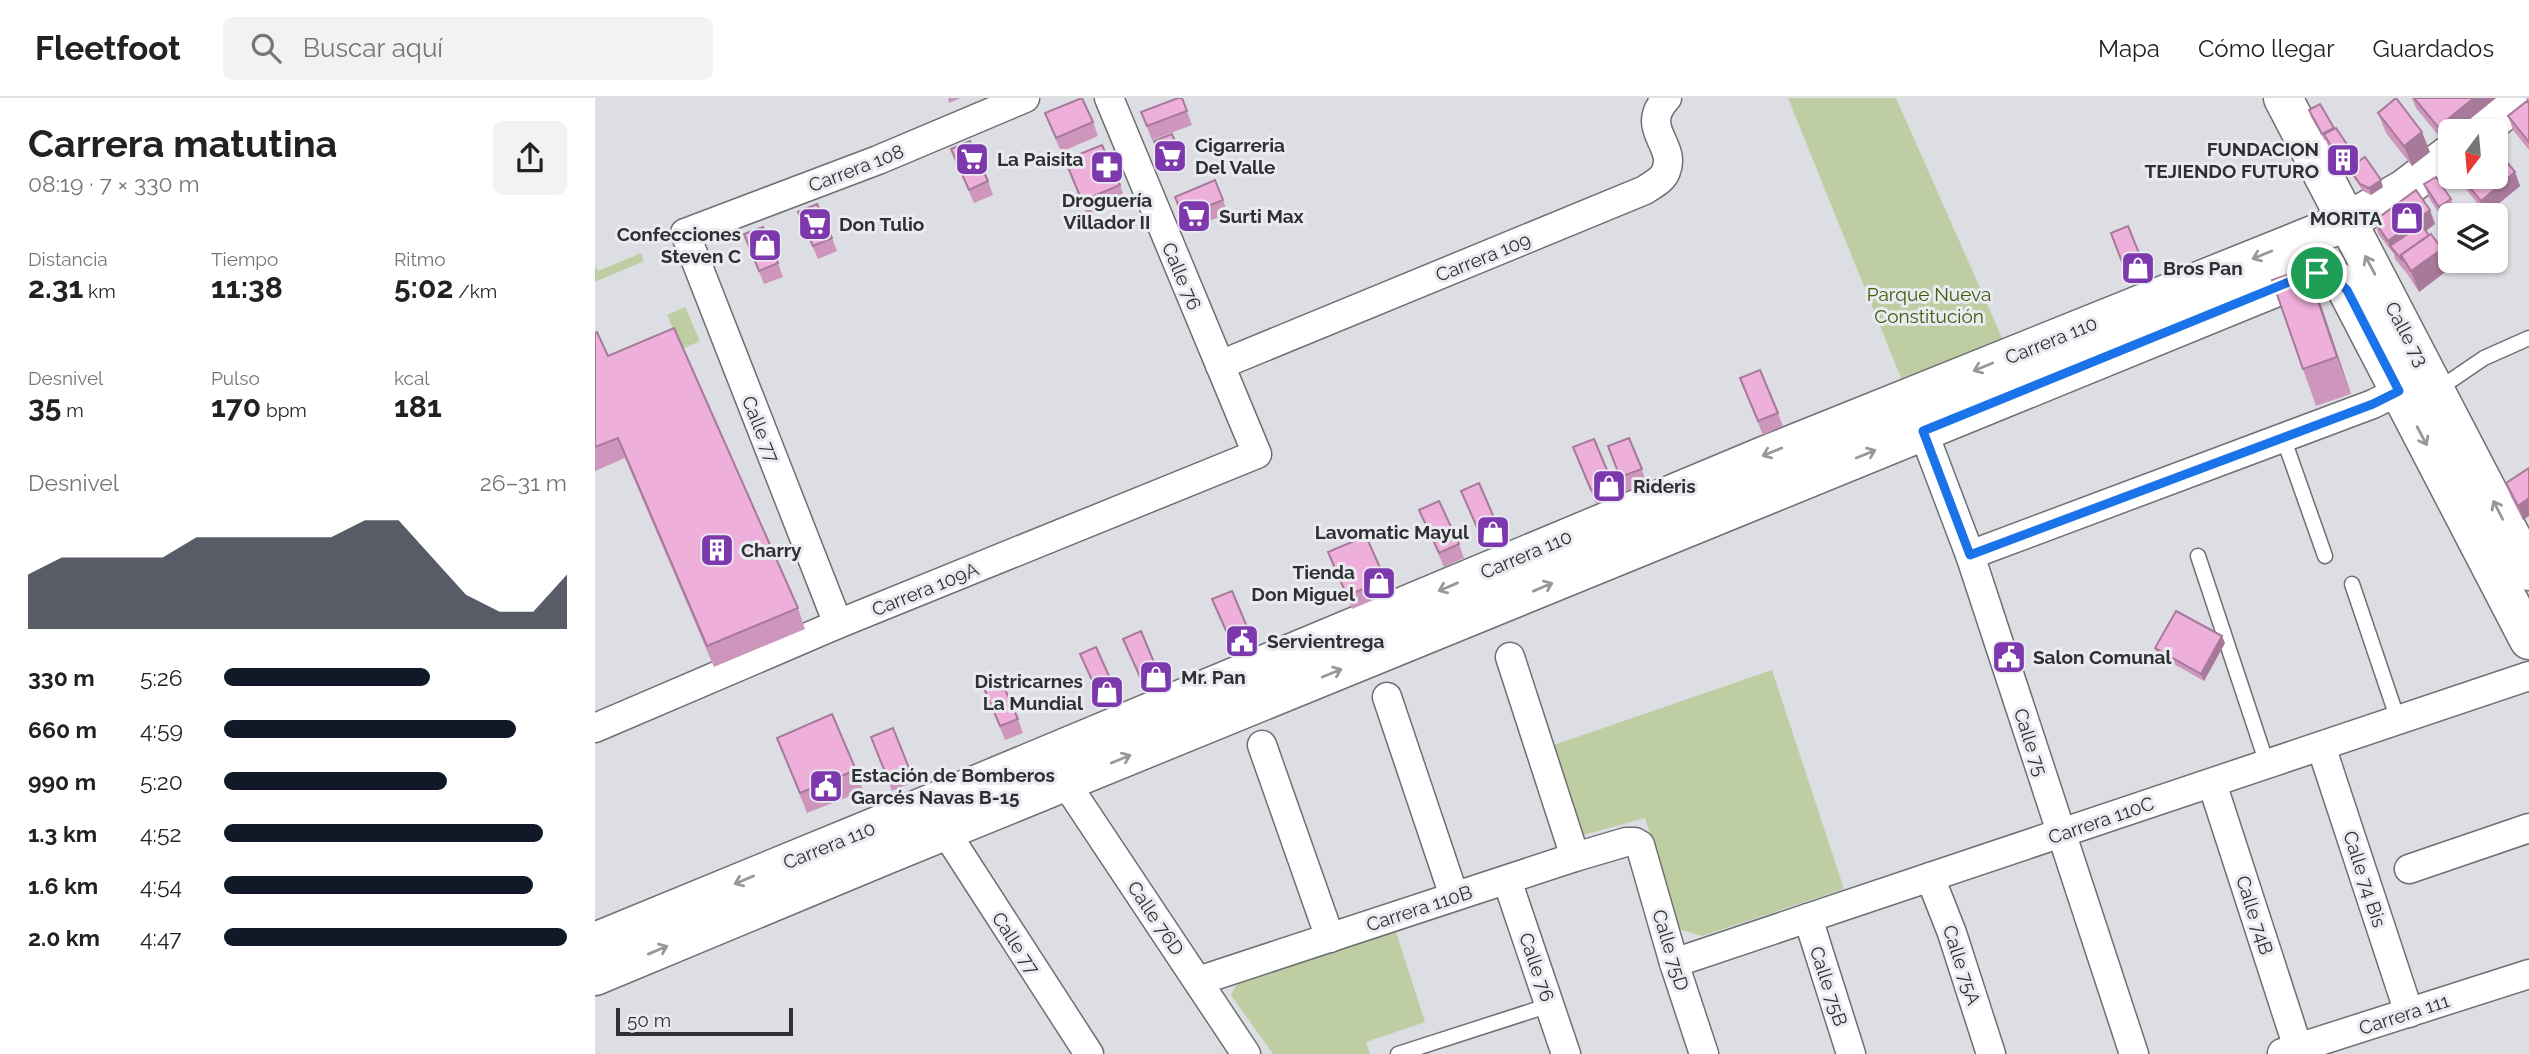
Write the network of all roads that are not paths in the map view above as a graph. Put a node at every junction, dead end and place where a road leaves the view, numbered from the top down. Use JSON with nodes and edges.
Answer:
{"nodes":[{"id":1,"x":1025,"y":98,"type":"edge"},
{"id":2,"x":1109,"y":98,"type":"edge"},
{"id":3,"x":1667,"y":98,"type":"edge"},
{"id":4,"x":2283,"y":98,"type":"edge"},
{"id":5,"x":2521,"y":98,"type":"edge"},
{"id":6,"x":2494,"y":119,"type":"edge"},
{"id":7,"x":2438,"y":163,"type":"edge"},
{"id":8,"x":2348,"y":221,"type":"junction"},
{"id":9,"x":685,"y":233,"type":"joint"},
{"id":10,"x":2326,"y":275,"type":"joint"},
{"id":11,"x":2529,"y":338,"type":"edge"},
{"id":12,"x":1220,"y":365,"type":"junction"},
{"id":13,"x":2437,"y":390,"type":"junction"},
{"id":14,"x":2399,"y":391,"type":"junction"},
{"id":15,"x":1923,"y":431,"type":"junction"},
{"id":16,"x":2283,"y":437,"type":"junction"},
{"id":17,"x":1257,"y":454,"type":"joint"},
{"id":18,"x":1970,"y":555,"type":"junction"},
{"id":19,"x":2198,"y":556,"type":"dead end"},
{"id":20,"x":2325,"y":556,"type":"dead end"},
{"id":21,"x":2529,"y":571,"type":"edge"},
{"id":22,"x":2352,"y":584,"type":"dead end"},
{"id":23,"x":838,"y":624,"type":"junction"},
{"id":24,"x":2529,"y":640,"type":"edge"},
{"id":25,"x":1510,"y":657,"type":"dead end"},
{"id":26,"x":2529,"y":676,"type":"edge"},
{"id":27,"x":1387,"y":697,"type":"dead end"},
{"id":28,"x":2398,"y":720,"type":"junction"},
{"id":29,"x":595,"y":728,"type":"edge"},
{"id":30,"x":1262,"y":745,"type":"dead end"},
{"id":31,"x":2321,"y":746,"type":"junction"},
{"id":32,"x":2267,"y":764,"type":"junction"},
{"id":33,"x":1065,"y":782,"type":"junction"},
{"id":34,"x":2212,"y":783,"type":"junction"},
{"id":35,"x":2529,"y":828,"type":"edge"},
{"id":36,"x":945,"y":831,"type":"junction"},
{"id":37,"x":2061,"y":834,"type":"junction"},
{"id":38,"x":881,"y":841,"type":"junction"},
{"id":39,"x":1640,"y":845,"type":"joint"},
{"id":40,"x":1575,"y":857,"type":"junction"},
{"id":41,"x":2409,"y":869,"type":"dead end"},
{"id":42,"x":1930,"y":877,"type":"junction"},
{"id":43,"x":1507,"y":880,"type":"junction"},
{"id":44,"x":1454,"y":897,"type":"junction"},
{"id":45,"x":1808,"y":918,"type":"junction"},
{"id":46,"x":1330,"y":938,"type":"junction"},
{"id":47,"x":595,"y":942,"type":"edge"},
{"id":48,"x":1674,"y":963,"type":"junction"},
{"id":49,"x":2529,"y":974,"type":"edge"},
{"id":50,"x":595,"y":976,"type":"edge"},
{"id":51,"x":1198,"y":981,"type":"junction"},
{"id":52,"x":1550,"y":1004,"type":"junction"},
{"id":53,"x":2409,"y":1013,"type":"junction"},
{"id":54,"x":2289,"y":1051,"type":"edge"},
{"id":55,"x":1089,"y":1054,"type":"edge"},
{"id":56,"x":1246,"y":1054,"type":"edge"},
{"id":57,"x":1398,"y":1054,"type":"edge"},
{"id":58,"x":1566,"y":1054,"type":"edge"},
{"id":59,"x":1704,"y":1054,"type":"edge"},
{"id":60,"x":1851,"y":1054,"type":"edge"},
{"id":61,"x":1991,"y":1054,"type":"edge"},
{"id":62,"x":2134,"y":1054,"type":"edge"}],
"edges":[{"from":1,"to":9,"type":"street","name":"Carrera 108"},
{"from":2,"to":12,"type":"street","name":"Calle 76"},
{"from":3,"to":12,"type":"street","name":"Carrera 109"},
{"from":4,"to":8,"type":"main road","name":"Calle 73"},
{"from":5,"to":6,"type":"main road"},
{"from":7,"to":8,"type":"main road","name":"Carrera 110"},
{"from":13,"to":8,"type":"main road","name":"Calle 73","one_way":true},
{"from":8,"to":38,"type":"main road","name":"Carrera 110","one_way":true},
{"from":9,"to":23,"type":"street","name":"Calle 77"},
{"from":10,"to":14,"type":"main road","name":"Calle 73"},
{"from":10,"to":15,"type":"main road","name":"Carrera 110"},
{"from":11,"to":13,"type":"lane"},
{"from":12,"to":17,"type":"street","name":"Calle 76"},
{"from":21,"to":13,"type":"main road","name":"Calle 73","one_way":true},
{"from":14,"to":16,"type":"street"},
{"from":14,"to":24,"type":"main road","name":"Calle 73","one_way":true},
{"from":15,"to":18,"type":"street","name":"Calle 75"},
{"from":33,"to":15,"type":"main road","name":"Carrera 110","one_way":true},
{"from":16,"to":18,"type":"street"},
{"from":16,"to":20,"type":"lane"},
{"from":17,"to":23,"type":"street","name":"Carrera 109A"},
{"from":18,"to":37,"type":"street","name":"Calle 75"},
{"from":19,"to":32,"type":"lane"},
{"from":22,"to":28,"type":"lane"},
{"from":23,"to":29,"type":"street","name":"Carrera 109A"},
{"from":25,"to":40,"type":"street"},
{"from":26,"to":28,"type":"street","name":"Carrera 110C"},
{"from":27,"to":44,"type":"street"},
{"from":28,"to":31,"type":"street","name":"Carrera 110C"},
{"from":30,"to":46,"type":"street"},
{"from":31,"to":32,"type":"street","name":"Carrera 110C"},
{"from":31,"to":53,"type":"street","name":"Calle 74 Bis"},
{"from":32,"to":34,"type":"street","name":"Carrera 110C"},
{"from":33,"to":36,"type":"main road","name":"Carrera 110"},
{"from":33,"to":51,"type":"street","name":"Calle 76D"},
{"from":34,"to":37,"type":"street","name":"Carrera 110C"},
{"from":34,"to":54,"type":"street","name":"Calle 74B"},
{"from":35,"to":41,"type":"street"},
{"from":36,"to":38,"type":"main road","name":"Carrera 110"},
{"from":36,"to":55,"type":"street","name":"Calle 77"},
{"from":37,"to":42,"type":"street","name":"Carrera 110C"},
{"from":37,"to":62,"type":"street","name":"Calle 75"},
{"from":38,"to":47,"type":"main road","name":"Carrera 110","one_way":true},
{"from":50,"to":38,"type":"main road","name":"Carrera 110","one_way":true},
{"from":39,"to":40,"type":"street","name":"Carrera 110B"},
{"from":39,"to":48,"type":"street","name":"Calle 75D"},
{"from":40,"to":43,"type":"street","name":"Carrera 110B"},
{"from":42,"to":45,"type":"street","name":"Carrera 110C"},
{"from":42,"to":61,"type":"street","name":"Calle 75A"},
{"from":43,"to":44,"type":"street","name":"Carrera 110B"},
{"from":43,"to":52,"type":"street","name":"Calle 76"},
{"from":44,"to":46,"type":"street","name":"Carrera 110B"},
{"from":45,"to":48,"type":"street","name":"Carrera 110C"},
{"from":45,"to":60,"type":"street","name":"Calle 75B"},
{"from":46,"to":51,"type":"street","name":"Carrera 110B"},
{"from":48,"to":59,"type":"street","name":"Calle 75D"},
{"from":49,"to":53,"type":"street","name":"Carrera 111"},
{"from":51,"to":56,"type":"street","name":"Calle 76D"},
{"from":52,"to":57,"type":"lane"},
{"from":52,"to":58,"type":"street","name":"Calle 76"},
{"from":53,"to":54,"type":"street","name":"Carrera 111"}]}
